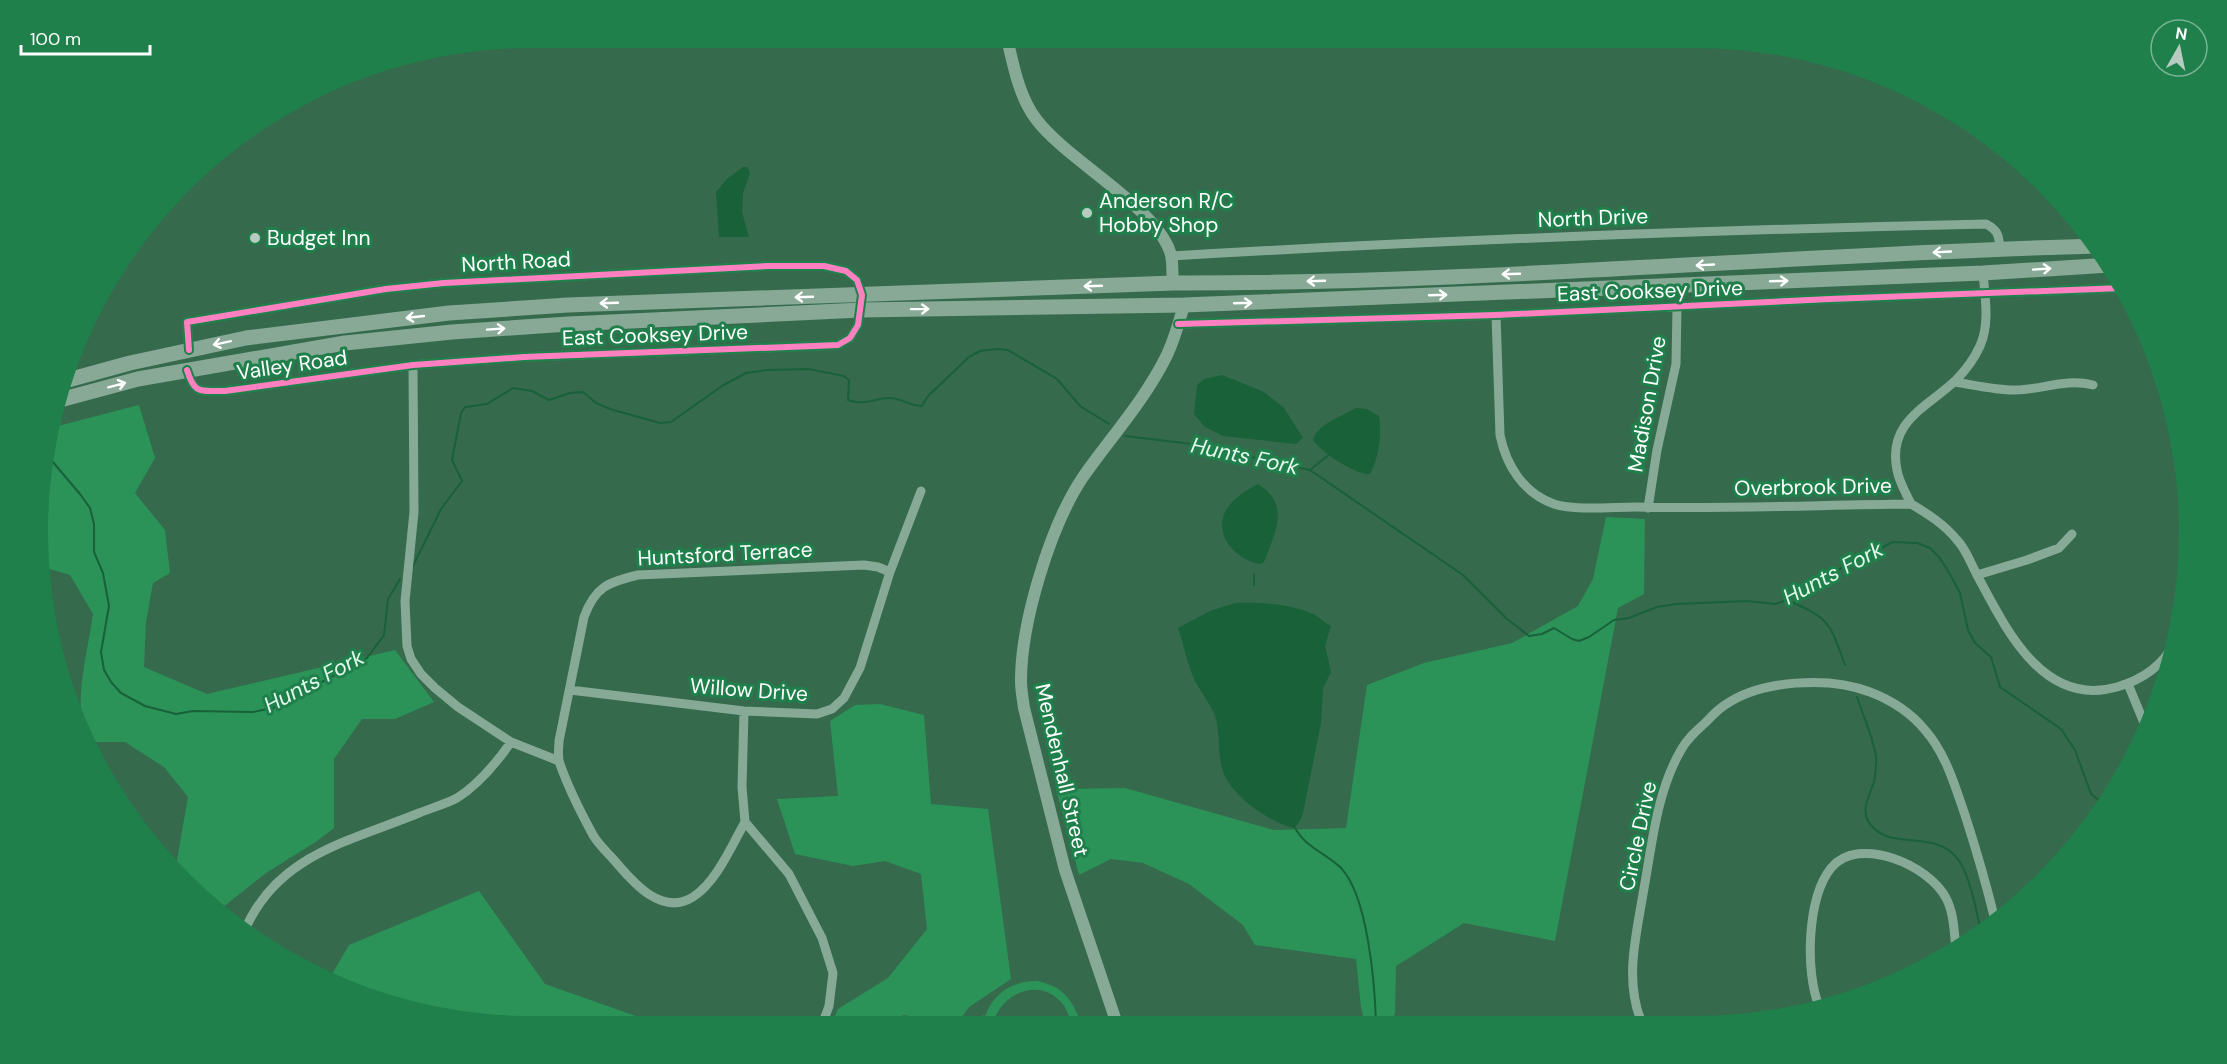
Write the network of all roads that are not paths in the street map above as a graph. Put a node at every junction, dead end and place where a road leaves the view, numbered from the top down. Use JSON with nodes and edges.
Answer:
{"nodes":[{"id":1,"x":1009,"y":48,"type":"edge"},
{"id":2,"x":2085,"y":246,"type":"edge"},
{"id":3,"x":2000,"y":249,"type":"junction"},
{"id":4,"x":1171,"y":256,"type":"junction"},
{"id":5,"x":2099,"y":266,"type":"edge"},
{"id":6,"x":1983,"y":273,"type":"junction"},
{"id":7,"x":1173,"y":283,"type":"junction"},
{"id":8,"x":1248,"y":283,"type":"junction"},
{"id":9,"x":2113,"y":288,"type":"edge"},
{"id":10,"x":1985,"y":294,"type":"junction"},
{"id":11,"x":862,"y":302,"type":"junction"},
{"id":12,"x":1184,"y":305,"type":"junction"},
{"id":13,"x":1086,"y":306,"type":"junction"},
{"id":14,"x":1677,"y":307,"type":"junction"},
{"id":15,"x":1496,"y":315,"type":"junction"},
{"id":16,"x":1178,"y":324,"type":"junction"},
{"id":17,"x":189,"y":350,"type":"junction"},
{"id":18,"x":414,"y":365,"type":"junction"},
{"id":19,"x":187,"y":370,"type":"junction"},
{"id":20,"x":73,"y":379,"type":"edge"},
{"id":21,"x":1955,"y":382,"type":"junction"},
{"id":22,"x":2093,"y":385,"type":"dead end"},
{"id":23,"x":67,"y":398,"type":"edge"},
{"id":24,"x":921,"y":492,"type":"dead end"},
{"id":25,"x":1911,"y":504,"type":"junction"},
{"id":26,"x":1648,"y":508,"type":"junction"},
{"id":27,"x":2072,"y":534,"type":"dead end"},
{"id":28,"x":890,"y":572,"type":"junction"},
{"id":29,"x":1977,"y":574,"type":"junction"},
{"id":30,"x":2161,"y":662,"type":"edge"},
{"id":31,"x":2128,"y":684,"type":"junction"},
{"id":32,"x":570,"y":690,"type":"junction"},
{"id":33,"x":744,"y":711,"type":"junction"},
{"id":34,"x":2142,"y":717,"type":"edge"},
{"id":35,"x":511,"y":742,"type":"junction"},
{"id":36,"x":559,"y":761,"type":"junction"},
{"id":37,"x":745,"y":822,"type":"junction"},
{"id":38,"x":1993,"y":913,"type":"edge"},
{"id":39,"x":247,"y":923,"type":"edge"},
{"id":40,"x":1955,"y":940,"type":"edge"},
{"id":41,"x":1817,"y":1001,"type":"edge"},
{"id":42,"x":826,"y":1016,"type":"edge"},
{"id":43,"x":1114,"y":1016,"type":"edge"},
{"id":44,"x":1640,"y":1016,"type":"edge"}],
"edges":[{"from":1,"to":4,"type":"street"},
{"from":2,"to":3,"type":"highway"},
{"from":3,"to":4,"type":"street","name":"North Drive"},
{"from":3,"to":8,"type":"highway","one_way":true},
{"from":4,"to":7,"type":"street"},
{"from":6,"to":5,"type":"highway","one_way":true},
{"from":6,"to":10,"type":"street"},
{"from":12,"to":6,"type":"highway","one_way":true},
{"from":7,"to":8,"type":"highway"},
{"from":7,"to":11,"type":"highway","one_way":true},
{"from":7,"to":13,"type":"highway"},
{"from":8,"to":12,"type":"highway"},
{"from":9,"to":10,"type":"street","name":"East Cooksey Drive"},
{"from":10,"to":14,"type":"street","name":"East Cooksey Drive"},
{"from":10,"to":21,"type":"street"},
{"from":11,"to":13,"type":"highway","one_way":true},
{"from":11,"to":17,"type":"highway","one_way":true},
{"from":11,"to":17,"type":"street","name":"North Road"},
{"from":11,"to":18,"type":"street","name":"East Cooksey Drive"},
{"from":19,"to":11,"type":"highway","one_way":true},
{"from":12,"to":13,"type":"highway"},
{"from":12,"to":16,"type":"street","name":"Mendenhall Street"},
{"from":14,"to":15,"type":"street","name":"East Cooksey Drive"},
{"from":14,"to":26,"type":"street","name":"Madison Drive"},
{"from":15,"to":16,"type":"street","name":"East Cooksey Drive"},
{"from":15,"to":26,"type":"street","name":"Overbrook Drive"},
{"from":16,"to":43,"type":"street","name":"Mendenhall Street"},
{"from":17,"to":20,"type":"highway"},
{"from":18,"to":19,"type":"street","name":"Valley Road"},
{"from":18,"to":35,"type":"street"},
{"from":23,"to":19,"type":"highway","one_way":true},
{"from":21,"to":22,"type":"street"},
{"from":21,"to":25,"type":"street"},
{"from":24,"to":28,"type":"street","name":"Willow Drive"},
{"from":25,"to":26,"type":"street","name":"Overbrook Drive"},
{"from":25,"to":29,"type":"street","name":"Overbrook Drive"},
{"from":27,"to":29,"type":"street"},
{"from":28,"to":32,"type":"street","name":"Huntsford Terrace"},
{"from":28,"to":33,"type":"street","name":"Willow Drive"},
{"from":29,"to":31,"type":"street","name":"Overbrook Drive"},
{"from":30,"to":31,"type":"street","name":"Overbrook Drive"},
{"from":31,"to":34,"type":"street"},
{"from":32,"to":33,"type":"street","name":"Willow Drive"},
{"from":32,"to":36,"type":"street","name":"Huntsford Terrace"},
{"from":33,"to":37,"type":"street"},
{"from":35,"to":36,"type":"street"},
{"from":35,"to":39,"type":"street"},
{"from":36,"to":37,"type":"street"},
{"from":37,"to":42,"type":"street"},
{"from":38,"to":44,"type":"street","name":"Circle Drive"},
{"from":40,"to":41,"type":"street"}]}
